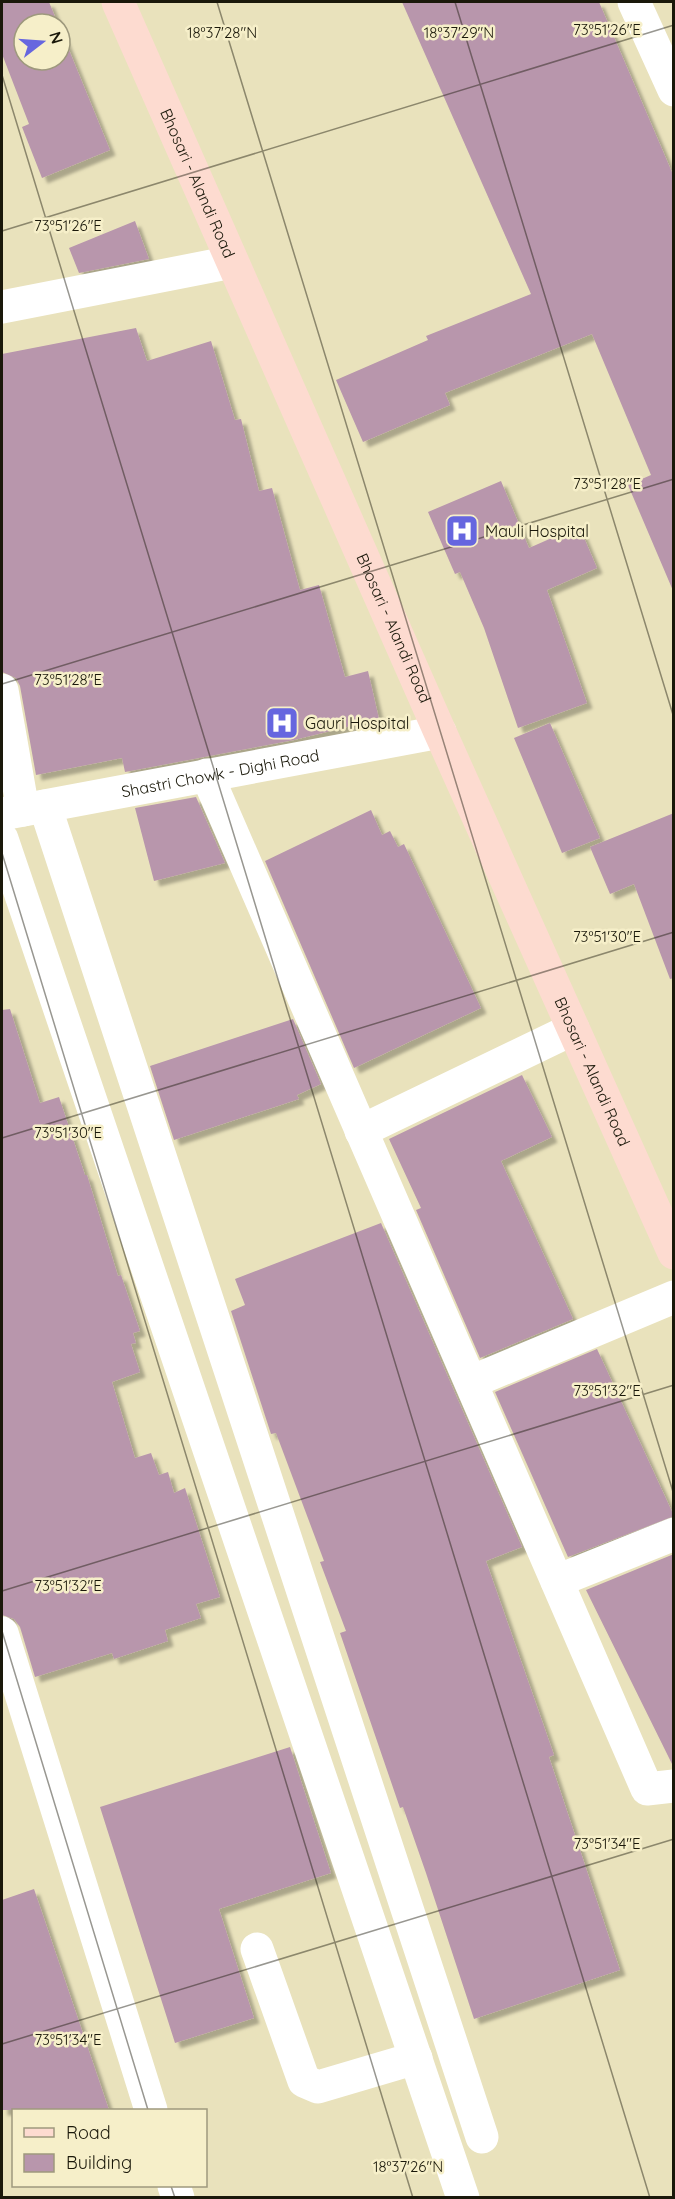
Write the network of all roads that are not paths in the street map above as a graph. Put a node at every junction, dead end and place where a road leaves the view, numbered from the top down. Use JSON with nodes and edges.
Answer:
{"nodes":[{"id":1,"x":118,"y":2,"type":"edge"},
{"id":2,"x":634,"y":2,"type":"edge"},
{"id":3,"x":674,"y":90,"type":"edge"},
{"id":4,"x":232,"y":262,"type":"junction"},
{"id":5,"x":2,"y":307,"type":"edge"},
{"id":6,"x":2,"y":690,"type":"edge"},
{"id":7,"x":440,"y":732,"type":"junction"},
{"id":8,"x":207,"y":775,"type":"junction"},
{"id":9,"x":23,"y":810,"type":"edge"},
{"id":10,"x":2,"y":839,"type":"edge"},
{"id":11,"x":573,"y":1029,"type":"junction"},
{"id":12,"x":361,"y":1131,"type":"junction"},
{"id":13,"x":674,"y":1253,"type":"edge"},
{"id":14,"x":674,"y":1297,"type":"edge"},
{"id":15,"x":471,"y":1382,"type":"junction"},
{"id":16,"x":674,"y":1534,"type":"edge"},
{"id":17,"x":557,"y":1581,"type":"junction"},
{"id":18,"x":2,"y":1633,"type":"edge"},
{"id":19,"x":674,"y":1786,"type":"edge"},
{"id":20,"x":257,"y":1949,"type":"dead end"},
{"id":21,"x":416,"y":2058,"type":"junction"},
{"id":22,"x":151,"y":2109,"type":"edge"},
{"id":23,"x":482,"y":2137,"type":"dead end"},
{"id":24,"x":463,"y":2198,"type":"edge"}],
"edges":[{"from":1,"to":4,"type":"main road","name":"Bhosari - Alandi Road"},
{"from":2,"to":3,"type":"street"},
{"from":4,"to":5,"type":"street"},
{"from":4,"to":7,"type":"main road","name":"Bhosari - Alandi Road"},
{"from":6,"to":9,"type":"street"},
{"from":7,"to":8,"type":"street","name":"Shastri Chowk - Dighi Road"},
{"from":7,"to":11,"type":"main road","name":"Bhosari - Alandi Road"},
{"from":8,"to":9,"type":"street","name":"Shastri Chowk - Dighi Road"},
{"from":8,"to":12,"type":"street"},
{"from":9,"to":23,"type":"street"},
{"from":10,"to":21,"type":"street"},
{"from":11,"to":12,"type":"street"},
{"from":11,"to":13,"type":"main road","name":"Bhosari - Alandi Road"},
{"from":12,"to":15,"type":"street"},
{"from":14,"to":15,"type":"street"},
{"from":15,"to":17,"type":"street"},
{"from":16,"to":17,"type":"street"},
{"from":17,"to":19,"type":"street"},
{"from":18,"to":22,"type":"street"},
{"from":20,"to":21,"type":"street"},
{"from":21,"to":24,"type":"street"}]}
